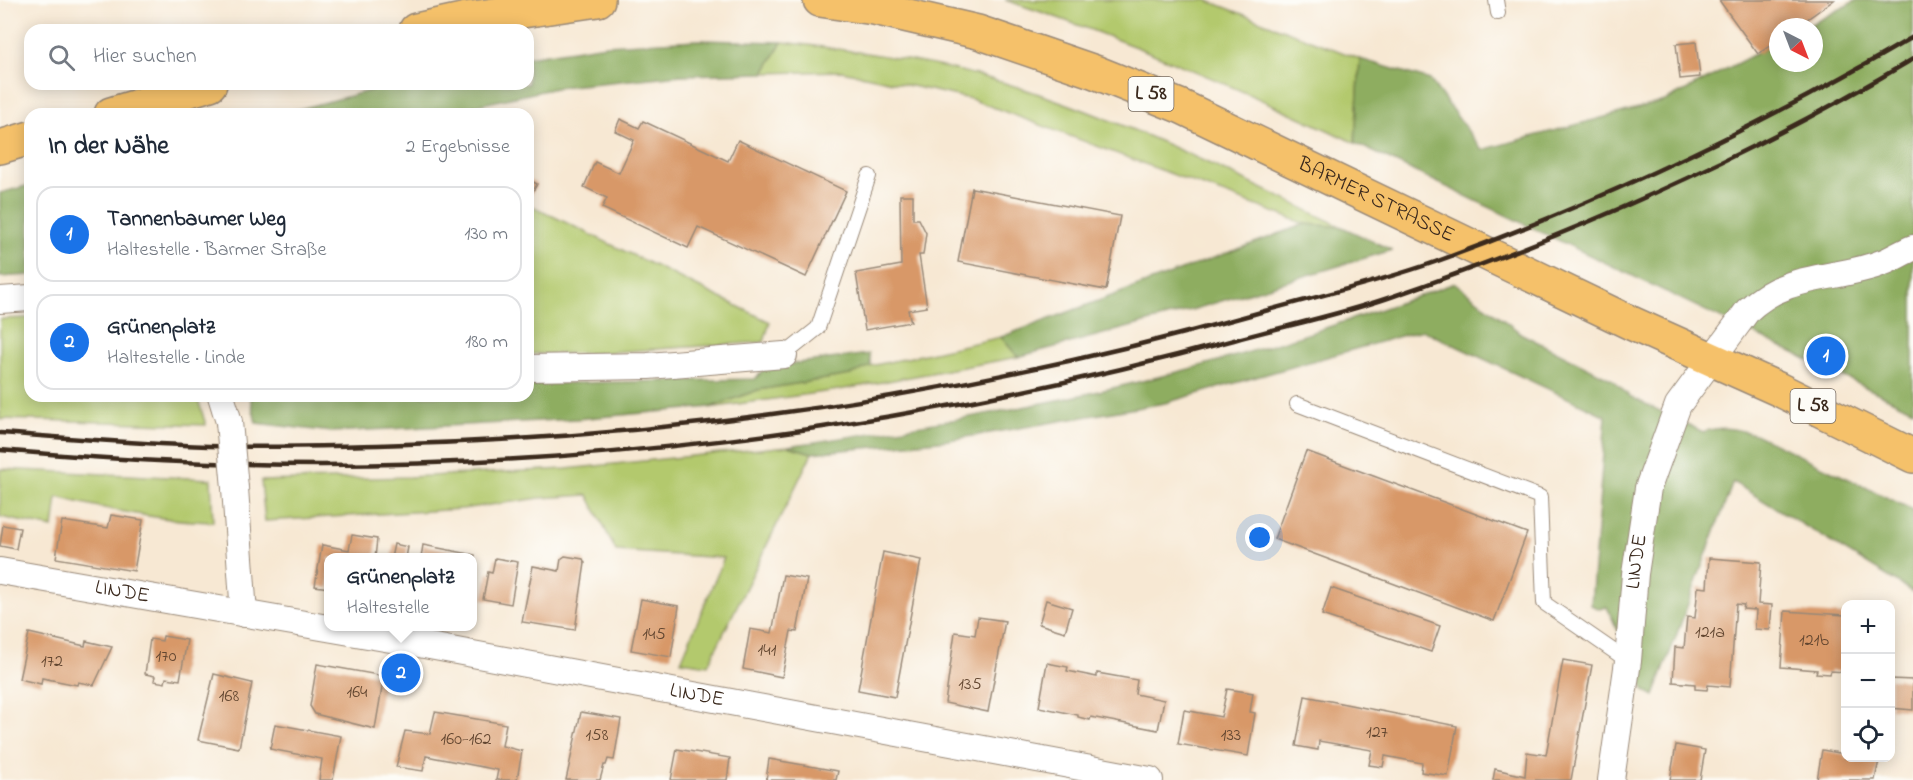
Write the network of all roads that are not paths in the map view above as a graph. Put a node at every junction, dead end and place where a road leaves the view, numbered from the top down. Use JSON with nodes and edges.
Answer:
{"nodes":[{"id":1,"x":598,"y":0,"type":"edge"},
{"id":2,"x":820,"y":0,"type":"edge"},
{"id":3,"x":475,"y":9,"type":"edge"},
{"id":4,"x":433,"y":24,"type":"edge"},
{"id":5,"x":190,"y":90,"type":"edge"},
{"id":6,"x":131,"y":108,"type":"edge"},
{"id":7,"x":24,"y":140,"type":"edge"},
{"id":8,"x":0,"y":147,"type":"edge"},
{"id":9,"x":868,"y":176,"type":"dead end"},
{"id":10,"x":1913,"y":248,"type":"edge"},
{"id":11,"x":24,"y":298,"type":"edge"},
{"id":12,"x":0,"y":300,"type":"edge"},
{"id":13,"x":784,"y":355,"type":"joint"},
{"id":14,"x":1713,"y":358,"type":"junction"},
{"id":15,"x":534,"y":368,"type":"edge"},
{"id":16,"x":223,"y":402,"type":"edge"},
{"id":17,"x":1297,"y":404,"type":"dead end"},
{"id":18,"x":1913,"y":456,"type":"edge"},
{"id":19,"x":0,"y":571,"type":"edge"},
{"id":20,"x":244,"y":614,"type":"junction"},
{"id":21,"x":324,"y":629,"type":"edge"},
{"id":22,"x":337,"y":631,"type":"edge"},
{"id":23,"x":1628,"y":661,"type":"junction"},
{"id":24,"x":1150,"y":780,"type":"edge"},
{"id":25,"x":1611,"y":780,"type":"edge"}],
"edges":[{"from":1,"to":3,"type":"main road"},
{"from":2,"to":14,"type":"main road","name":"BARMER STRASSE","number":"L 58"},
{"from":3,"to":4,"type":"main road"},
{"from":5,"to":6,"type":"main road"},
{"from":7,"to":8,"type":"main road"},
{"from":9,"to":13,"type":"lane"},
{"from":10,"to":14,"type":"street","name":"LINDE"},
{"from":11,"to":12,"type":"street"},
{"from":13,"to":15,"type":"street"},
{"from":14,"to":18,"type":"main road","name":"BARMER STRASSE","number":"L 58"},
{"from":14,"to":23,"type":"street","name":"LINDE"},
{"from":16,"to":20,"type":"street","bridge":true},
{"from":17,"to":23,"type":"lane"},
{"from":19,"to":20,"type":"street","name":"LINDE"},
{"from":20,"to":21,"type":"street","name":"LINDE"},
{"from":22,"to":24,"type":"street","name":"LINDE"},
{"from":23,"to":25,"type":"street","name":"LINDE"}]}
